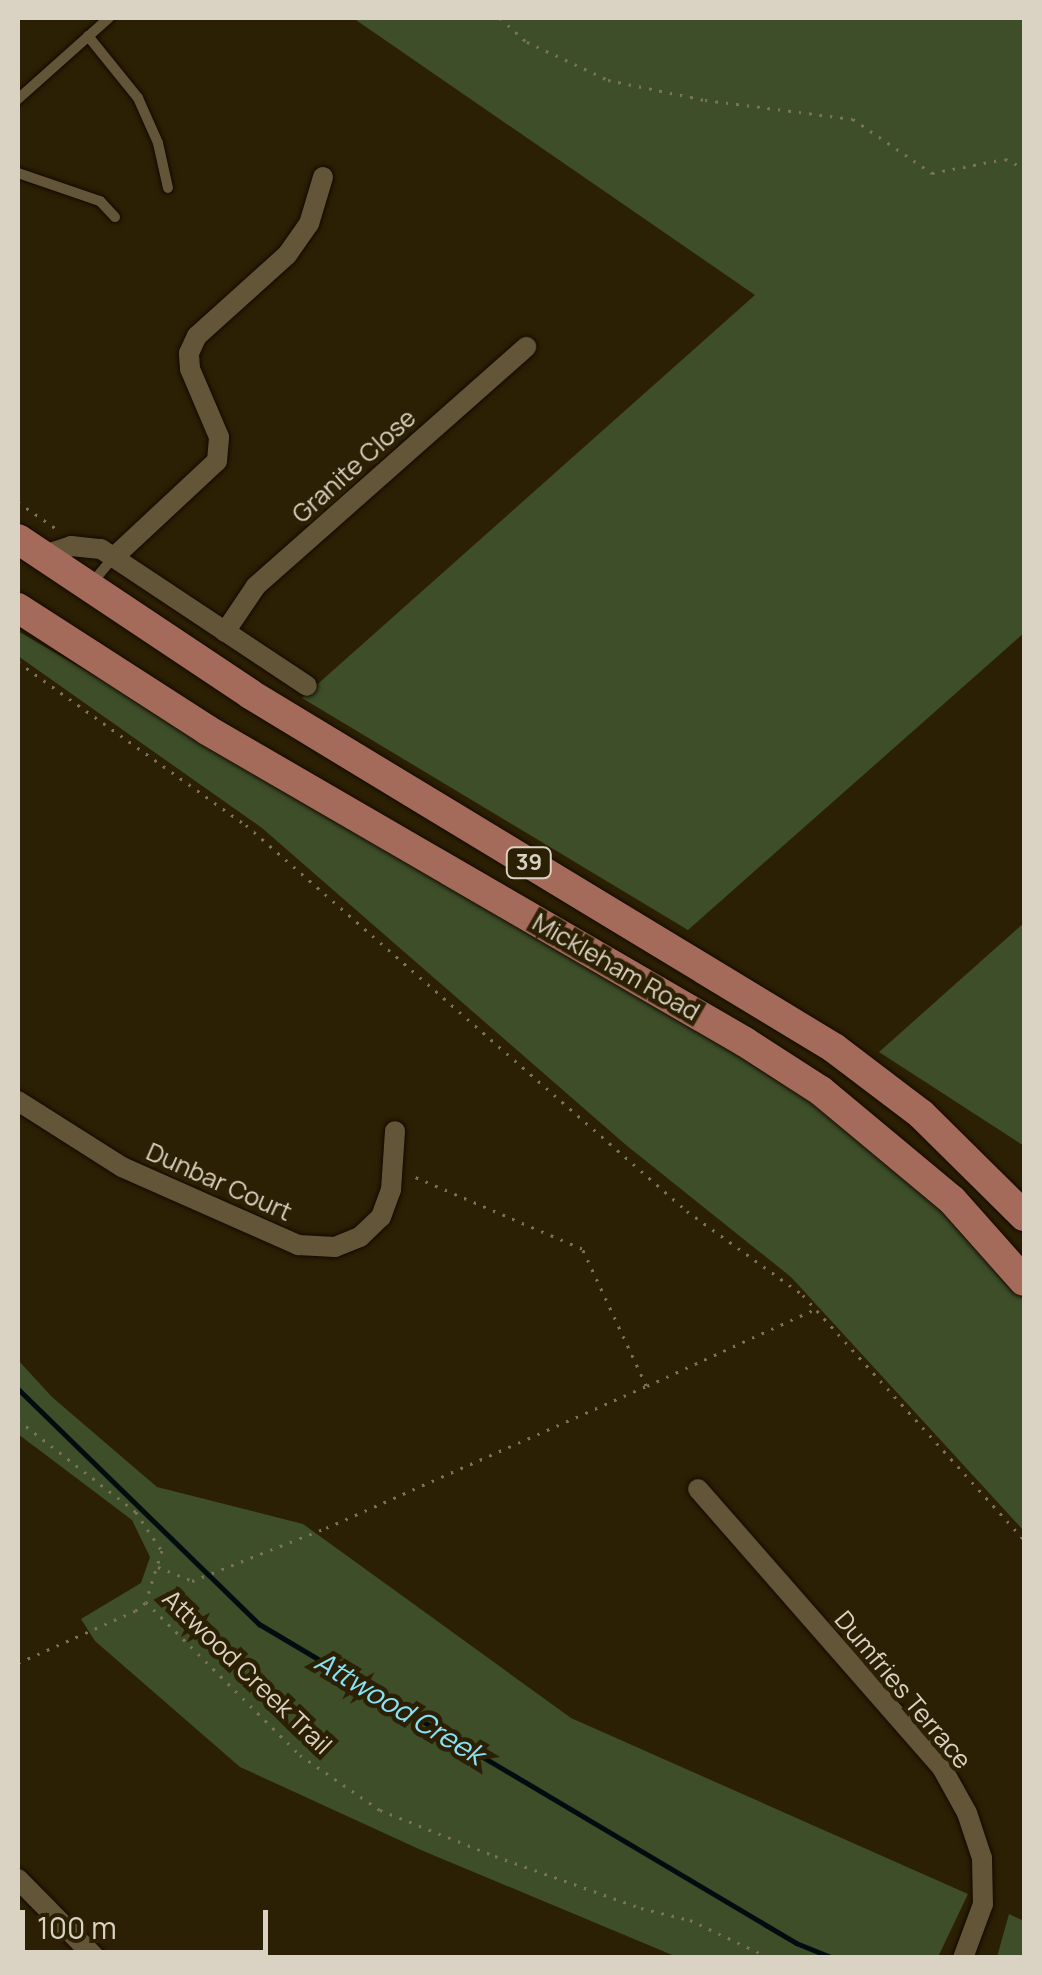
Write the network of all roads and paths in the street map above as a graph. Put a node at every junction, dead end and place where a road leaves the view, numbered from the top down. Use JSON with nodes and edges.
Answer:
{"nodes":[{"id":1,"x":108,"y":18,"type":"edge"},
{"id":2,"x":500,"y":18,"type":"edge"},
{"id":3,"x":88,"y":36,"type":"junction"},
{"id":4,"x":18,"y":99,"type":"edge"},
{"id":5,"x":1024,"y":168,"type":"edge"},
{"id":6,"x":18,"y":172,"type":"edge"},
{"id":7,"x":323,"y":177,"type":"dead end"},
{"id":8,"x":168,"y":188,"type":"dead end"},
{"id":9,"x":115,"y":216,"type":"dead end"},
{"id":10,"x":526,"y":348,"type":"dead end"},
{"id":11,"x":18,"y":502,"type":"edge"},
{"id":12,"x":69,"y":530,"type":"dead end"},
{"id":13,"x":29,"y":548,"type":"edge"},
{"id":14,"x":113,"y":558,"type":"junction"},
{"id":15,"x":87,"y":588,"type":"junction"},
{"id":16,"x":18,"y":608,"type":"edge"},
{"id":17,"x":225,"y":632,"type":"junction"},
{"id":18,"x":18,"y":662,"type":"edge"},
{"id":19,"x":274,"y":708,"type":"junction"},
{"id":20,"x":18,"y":1101,"type":"edge"},
{"id":21,"x":394,"y":1131,"type":"dead end"},
{"id":22,"x":392,"y":1168,"type":"junction"},
{"id":23,"x":1023,"y":1211,"type":"edge"},
{"id":24,"x":1024,"y":1281,"type":"edge"},
{"id":25,"x":815,"y":1308,"type":"junction"},
{"id":26,"x":646,"y":1386,"type":"junction"},
{"id":27,"x":18,"y":1420,"type":"edge"},
{"id":28,"x":698,"y":1489,"type":"dead end"},
{"id":29,"x":1024,"y":1540,"type":"edge"},
{"id":30,"x":157,"y":1566,"type":"junction"},
{"id":31,"x":146,"y":1602,"type":"junction"},
{"id":32,"x":18,"y":1662,"type":"edge"},
{"id":33,"x":18,"y":1879,"type":"edge"},
{"id":34,"x":96,"y":1958,"type":"edge"},
{"id":35,"x":770,"y":1958,"type":"edge"},
{"id":36,"x":964,"y":1958,"type":"edge"}],
"edges":[{"from":1,"to":3,"type":"lane"},
{"from":2,"to":5,"type":"path"},
{"from":3,"to":4,"type":"lane"},
{"from":3,"to":8,"type":"lane"},
{"from":6,"to":9,"type":"lane"},
{"from":7,"to":14,"type":"street"},
{"from":10,"to":17,"type":"street","name":"Granite Close"},
{"from":11,"to":12,"type":"path"},
{"from":13,"to":14,"type":"street"},
{"from":13,"to":15,"type":"main road","name":"Mickleham Road","number":"39"},
{"from":14,"to":15,"type":"lane"},
{"from":14,"to":17,"type":"street"},
{"from":15,"to":19,"type":"main road","name":"Mickleham Road","number":"39"},
{"from":16,"to":24,"type":"main road","name":"Mickleham Road","number":"39"},
{"from":17,"to":19,"type":"street"},
{"from":18,"to":25,"type":"path"},
{"from":19,"to":23,"type":"main road","name":"Mickleham Road","number":"39"},
{"from":20,"to":22,"type":"street","name":"Dunbar Court"},
{"from":21,"to":22,"type":"street","name":"Dunbar Court"},
{"from":22,"to":26,"type":"path"},
{"from":25,"to":26,"type":"path"},
{"from":25,"to":29,"type":"path"},
{"from":26,"to":30,"type":"path"},
{"from":27,"to":30,"type":"path","name":"Attwood Creek Trail"},
{"from":28,"to":36,"type":"street","name":"Dumfries Terrace"},
{"from":30,"to":31,"type":"path","name":"Attwood Creek Trail"},
{"from":31,"to":32,"type":"path"},
{"from":31,"to":35,"type":"path","name":"Attwood Creek Trail"},
{"from":33,"to":34,"type":"street"}]}
